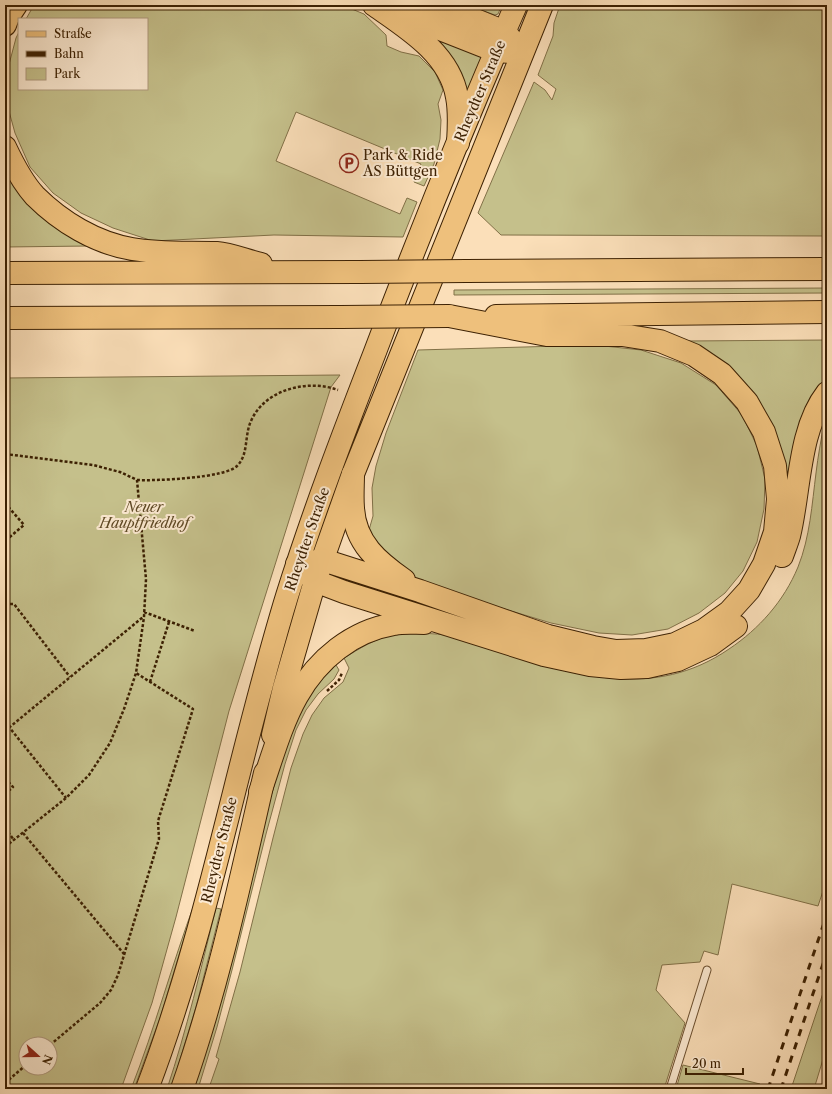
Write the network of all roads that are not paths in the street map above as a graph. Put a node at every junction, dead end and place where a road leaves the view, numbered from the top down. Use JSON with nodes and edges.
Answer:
{"nodes":[{"id":1,"x":16,"y":5,"type":"edge"},
{"id":2,"x":374,"y":5,"type":"edge"},
{"id":3,"x":379,"y":5,"type":"edge"},
{"id":4,"x":428,"y":5,"type":"edge"},
{"id":5,"x":516,"y":5,"type":"edge"},
{"id":6,"x":542,"y":5,"type":"edge"},
{"id":7,"x":5,"y":26,"type":"edge"},
{"id":8,"x":505,"y":32,"type":"junction"},
{"id":9,"x":496,"y":51,"type":"junction"},
{"id":10,"x":522,"y":53,"type":"junction"},
{"id":11,"x":458,"y":143,"type":"junction"},
{"id":12,"x":5,"y":147,"type":"edge"},
{"id":13,"x":827,"y":269,"type":"edge"},
{"id":14,"x":289,"y":272,"type":"junction"},
{"id":15,"x":5,"y":273,"type":"edge"},
{"id":16,"x":827,"y":312,"type":"edge"},
{"id":17,"x":449,"y":316,"type":"junction"},
{"id":18,"x":5,"y":318,"type":"edge"},
{"id":19,"x":827,"y":393,"type":"edge"},
{"id":20,"x":353,"y":474,"type":"junction"},
{"id":21,"x":322,"y":560,"type":"junction"},
{"id":22,"x":297,"y":564,"type":"junction"},
{"id":23,"x":315,"y":581,"type":"junction"},
{"id":24,"x":420,"y":591,"type":"junction"},
{"id":25,"x":452,"y":625,"type":"junction"},
{"id":26,"x":260,"y":792,"type":"junction"},
{"id":27,"x":707,"y":970,"type":"dead end"},
{"id":28,"x":146,"y":1089,"type":"edge"},
{"id":29,"x":182,"y":1089,"type":"edge"},
{"id":30,"x":670,"y":1089,"type":"edge"}],
"edges":[{"from":1,"to":7,"type":"main road"},
{"from":2,"to":11,"type":"main road"},
{"from":3,"to":9,"type":"main road"},
{"from":4,"to":8,"type":"main road"},
{"from":5,"to":8,"type":"main road","name":"Rheydter Straße"},
{"from":6,"to":10,"type":"main road","name":"Rheydter Straße"},
{"from":8,"to":9,"type":"main road","name":"Rheydter Straße"},
{"from":8,"to":10,"type":"main road"},
{"from":9,"to":10,"type":"main road"},
{"from":9,"to":11,"type":"main road","name":"Rheydter Straße"},
{"from":10,"to":20,"type":"main road","name":"Rheydter Straße"},
{"from":11,"to":22,"type":"main road","name":"Rheydter Straße"},
{"from":12,"to":14,"type":"main road"},
{"from":13,"to":14,"type":"main road","bridge":true},
{"from":14,"to":15,"type":"main road"},
{"from":16,"to":17,"type":"main road"},
{"from":17,"to":18,"type":"main road","bridge":true},
{"from":17,"to":24,"type":"main road"},
{"from":19,"to":25,"type":"main road"},
{"from":20,"to":21,"type":"main road","name":"Rheydter Straße"},
{"from":20,"to":24,"type":"main road"},
{"from":21,"to":22,"type":"main road"},
{"from":21,"to":23,"type":"main road","name":"Rheydter Straße"},
{"from":21,"to":24,"type":"main road"},
{"from":22,"to":23,"type":"main road"},
{"from":22,"to":28,"type":"main road","name":"Rheydter Straße"},
{"from":23,"to":25,"type":"main road"},
{"from":23,"to":26,"type":"main road","name":"Rheydter Straße"},
{"from":25,"to":26,"type":"main road"},
{"from":26,"to":29,"type":"main road","name":"Rheydter Straße"},
{"from":27,"to":30,"type":"lane"}]}
